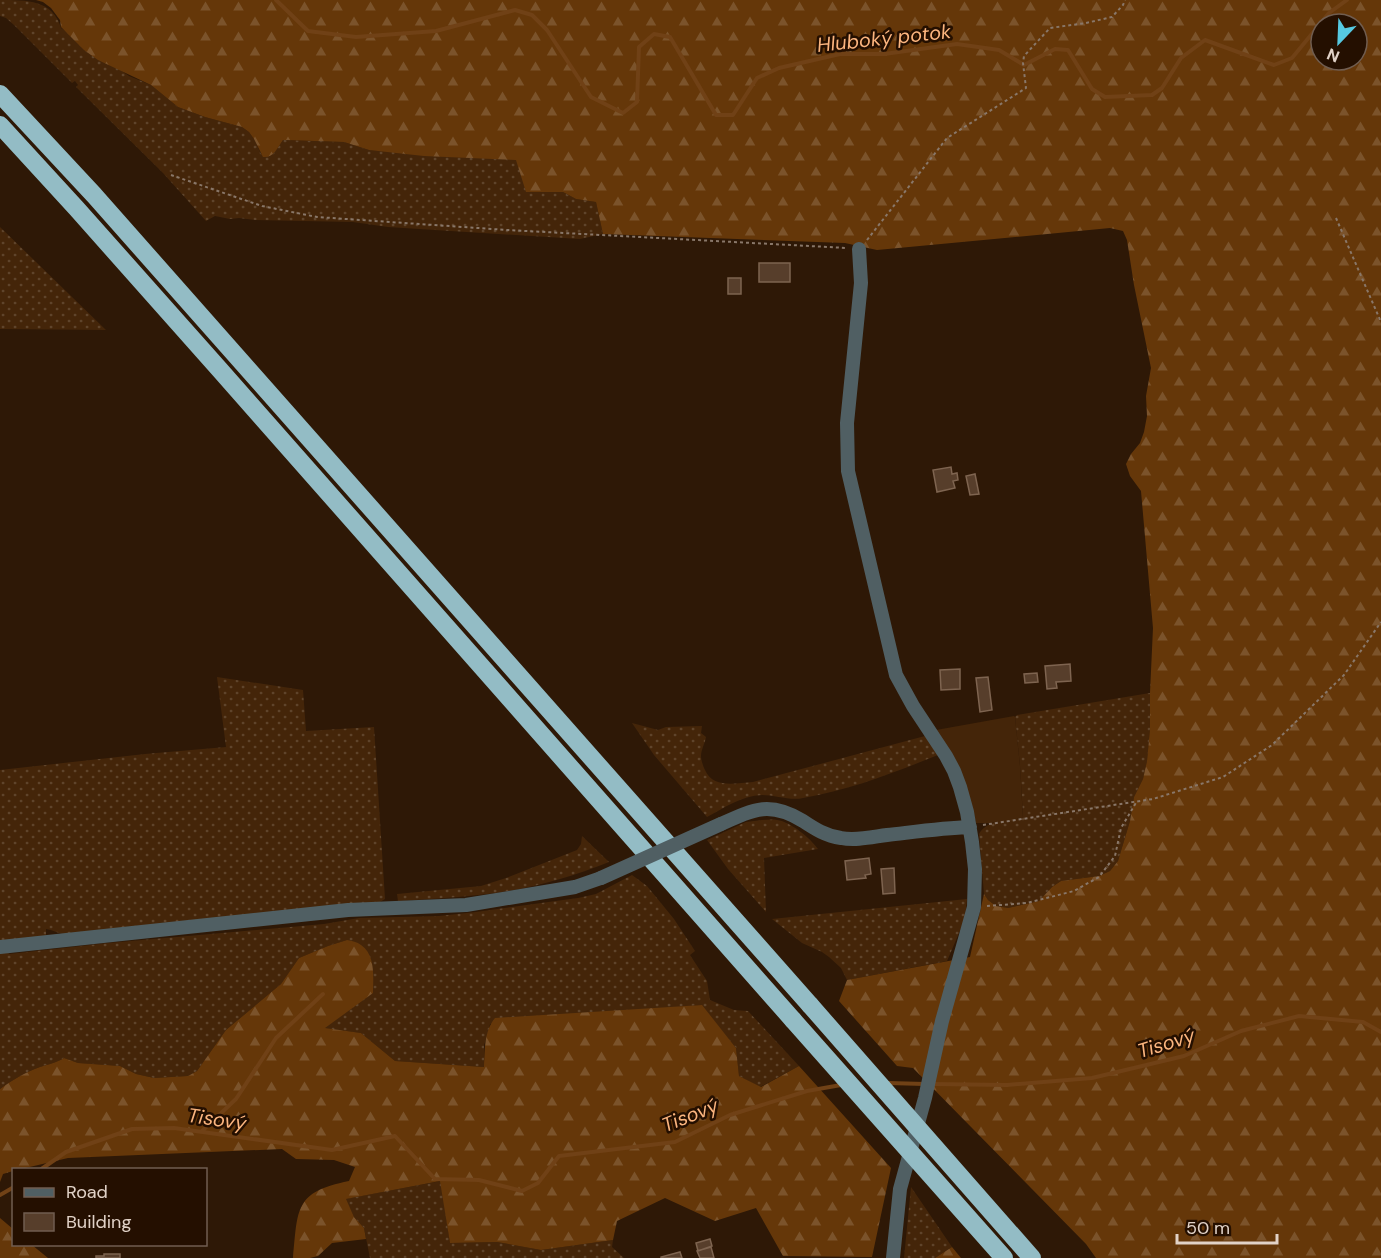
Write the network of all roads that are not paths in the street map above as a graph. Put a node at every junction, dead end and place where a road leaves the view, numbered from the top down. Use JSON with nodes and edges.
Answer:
{"nodes":[{"id":1,"x":0,"y":94,"type":"edge"},
{"id":2,"x":0,"y":125,"type":"edge"},
{"id":3,"x":860,"y":249,"type":"road end"},
{"id":4,"x":970,"y":827,"type":"junction"},
{"id":5,"x":0,"y":947,"type":"edge"},
{"id":6,"x":893,"y":1258,"type":"edge"},
{"id":7,"x":1004,"y":1258,"type":"edge"},
{"id":8,"x":1032,"y":1258,"type":"edge"}],
"edges":[{"from":1,"to":8,"type":"highway","bridge":true},
{"from":2,"to":7,"type":"highway","bridge":true},
{"from":3,"to":4,"type":"street"},
{"from":4,"to":5,"type":"street","bridge":true},
{"from":4,"to":6,"type":"street"}]}
